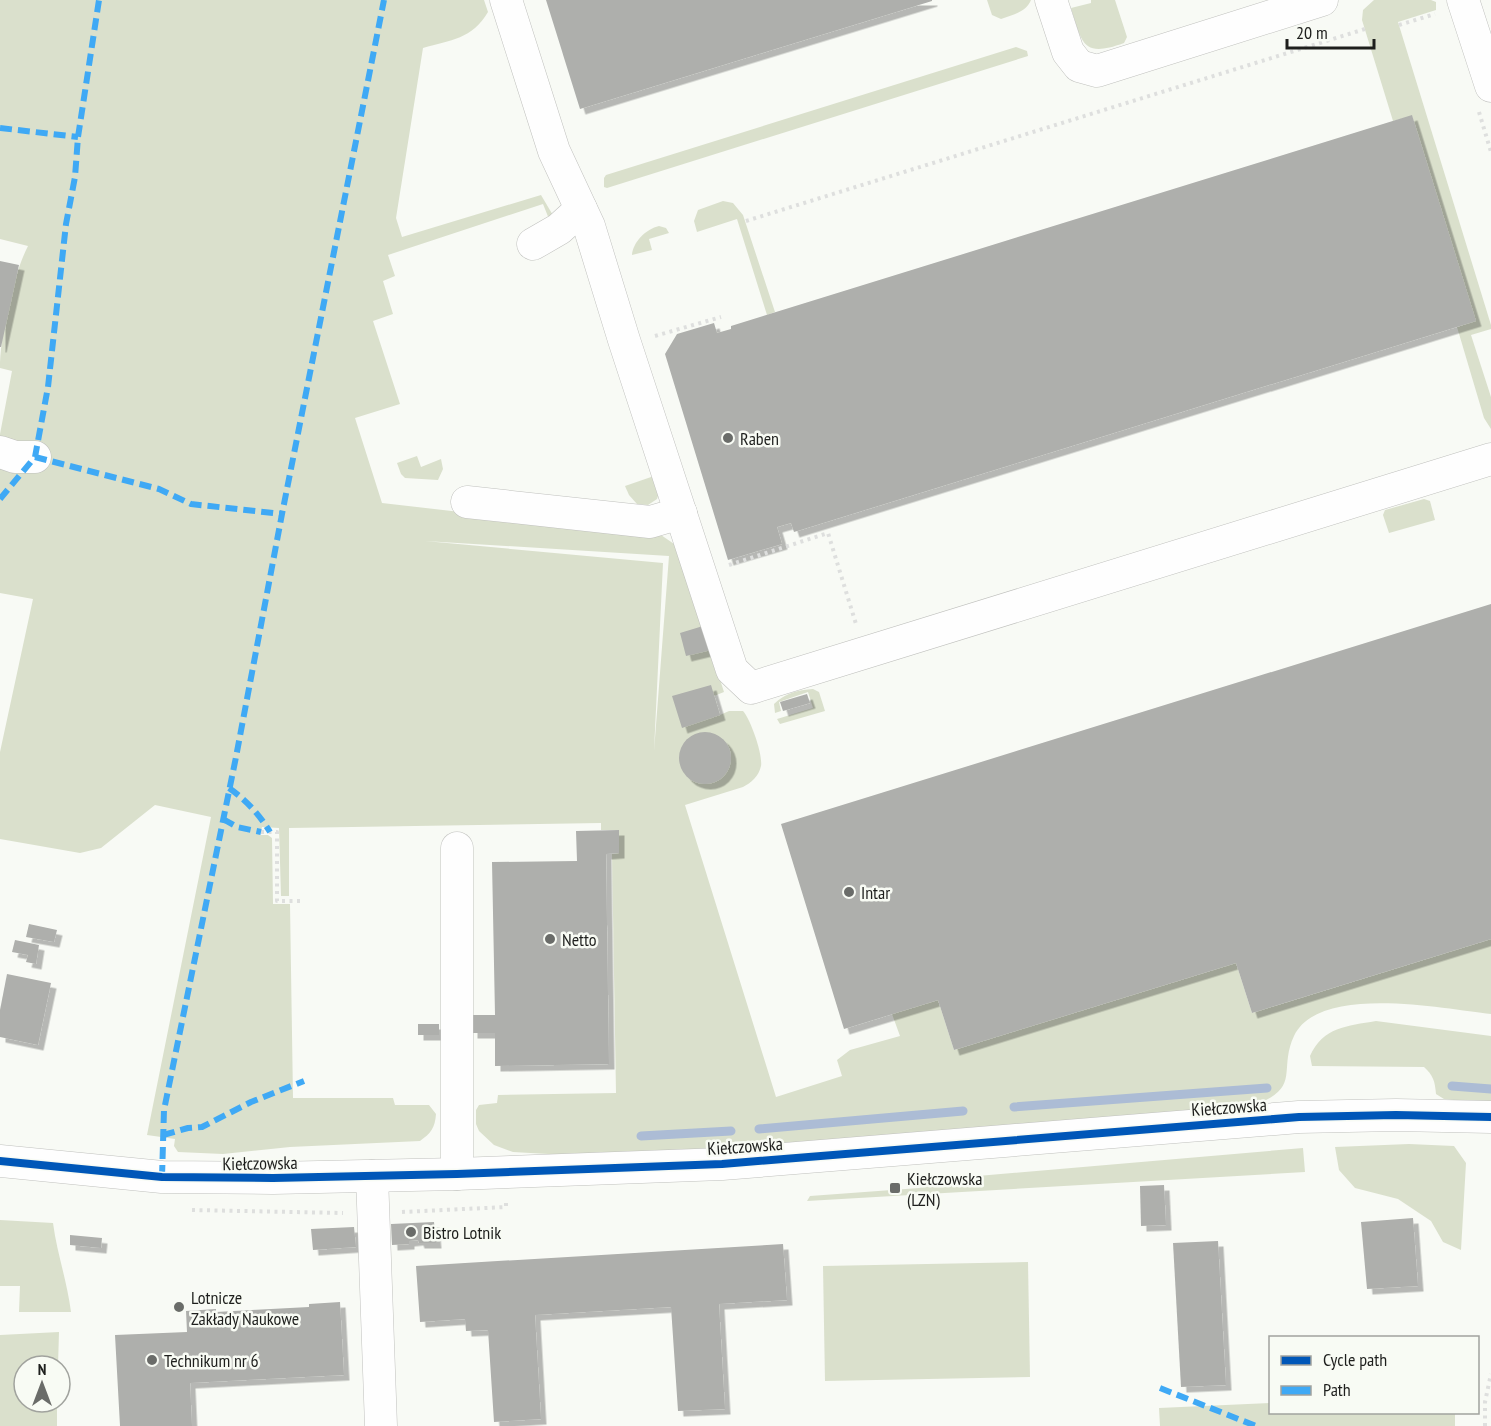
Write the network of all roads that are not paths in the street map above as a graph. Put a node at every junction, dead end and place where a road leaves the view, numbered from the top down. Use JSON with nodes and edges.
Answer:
{"nodes":[{"id":1,"x":506,"y":0,"type":"edge"},
{"id":2,"x":1051,"y":0,"type":"edge"},
{"id":3,"x":1322,"y":0,"type":"edge"},
{"id":4,"x":1463,"y":0,"type":"edge"},
{"id":5,"x":1491,"y":86,"type":"edge"},
{"id":6,"x":581,"y":209,"type":"junction"},
{"id":7,"x":533,"y":244,"type":"dead end"},
{"id":8,"x":0,"y":452,"type":"edge"},
{"id":9,"x":35,"y":458,"type":"dead end"},
{"id":10,"x":1491,"y":459,"type":"edge"},
{"id":11,"x":467,"y":502,"type":"dead end"},
{"id":12,"x":681,"y":513,"type":"junction"},
{"id":13,"x":457,"y":848,"type":"dead end"},
{"id":14,"x":1491,"y":1117,"type":"edge"},
{"id":15,"x":0,"y":1161,"type":"edge"},
{"id":16,"x":458,"y":1174,"type":"junction"},
{"id":17,"x":372,"y":1176,"type":"junction"},
{"id":18,"x":381,"y":1426,"type":"edge"}],
"edges":[{"from":1,"to":6,"type":"street"},
{"from":2,"to":3,"type":"street"},
{"from":4,"to":5,"type":"street"},
{"from":6,"to":7,"type":"street"},
{"from":6,"to":12,"type":"street"},
{"from":8,"to":9,"type":"street"},
{"from":10,"to":12,"type":"street"},
{"from":11,"to":12,"type":"street"},
{"from":13,"to":16,"type":"street"},
{"from":14,"to":16,"type":"street","name":"Kiełczowska"},
{"from":15,"to":17,"type":"street","name":"Kiełczowska"},
{"from":16,"to":17,"type":"street","name":"Kiełczowska"},
{"from":17,"to":18,"type":"street"}]}
